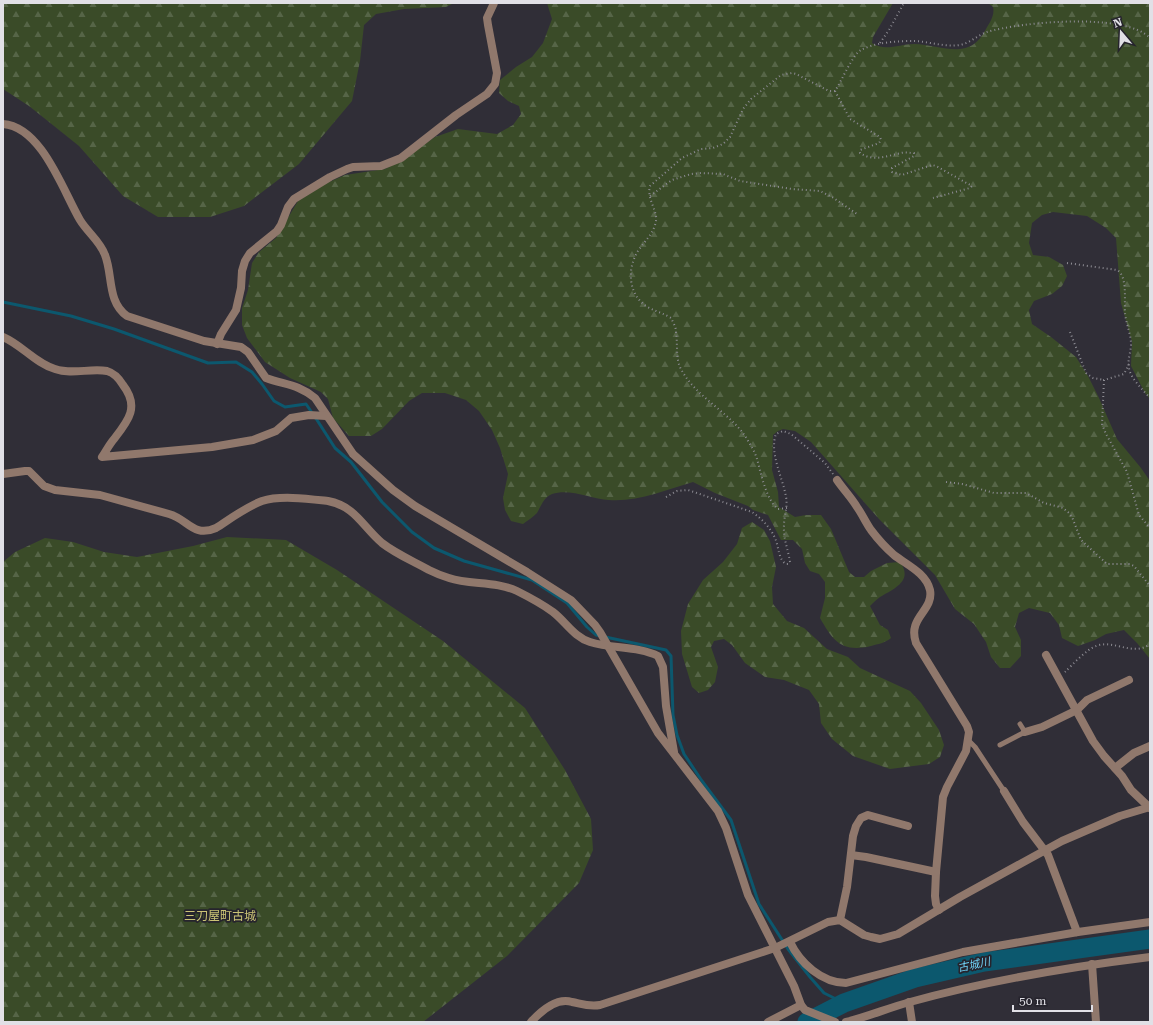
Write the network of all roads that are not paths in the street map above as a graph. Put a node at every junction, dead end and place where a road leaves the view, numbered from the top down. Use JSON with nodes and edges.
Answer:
{"nodes":[{"id":1,"x":494,"y":3,"type":"edge"},
{"id":2,"x":3,"y":124,"type":"edge"},
{"id":3,"x":3,"y":337,"type":"edge"},
{"id":4,"x":217,"y":344,"type":"junction"},
{"id":5,"x":326,"y":416,"type":"junction"},
{"id":6,"x":3,"y":474,"type":"edge"},
{"id":7,"x":837,"y":480,"type":"road end"},
{"id":8,"x":607,"y":644,"type":"junction"},
{"id":9,"x":1046,"y":655,"type":"dead end"},
{"id":10,"x":1129,"y":680,"type":"dead end"},
{"id":11,"x":1077,"y":710,"type":"junction"},
{"id":12,"x":1020,"y":724,"type":"dead end"},
{"id":13,"x":1025,"y":732,"type":"junction"},
{"id":14,"x":968,"y":741,"type":"junction"},
{"id":15,"x":1000,"y":745,"type":"dead end"},
{"id":16,"x":1150,"y":746,"type":"edge"},
{"id":17,"x":674,"y":755,"type":"junction"},
{"id":18,"x":1115,"y":768,"type":"junction"},
{"id":19,"x":1004,"y":791,"type":"joint"},
{"id":20,"x":1150,"y":808,"type":"edge"},
{"id":21,"x":908,"y":826,"type":"dead end"},
{"id":22,"x":1044,"y":850,"type":"junction"},
{"id":23,"x":851,"y":855,"type":"junction"},
{"id":24,"x":936,"y":872,"type":"junction"},
{"id":25,"x":939,"y":910,"type":"junction"},
{"id":26,"x":840,"y":920,"type":"junction"},
{"id":27,"x":1150,"y":922,"type":"edge"},
{"id":28,"x":1078,"y":932,"type":"junction"},
{"id":29,"x":783,"y":945,"type":"junction"},
{"id":30,"x":1150,"y":957,"type":"edge"},
{"id":31,"x":1092,"y":964,"type":"junction"},
{"id":32,"x":909,"y":1002,"type":"junction"},
{"id":33,"x":803,"y":1008,"type":"junction"},
{"id":34,"x":531,"y":1022,"type":"edge"},
{"id":35,"x":768,"y":1022,"type":"edge"},
{"id":36,"x":835,"y":1022,"type":"edge"},
{"id":37,"x":846,"y":1022,"type":"edge"},
{"id":38,"x":912,"y":1022,"type":"edge"},
{"id":39,"x":1096,"y":1022,"type":"edge"}],
"edges":[{"from":1,"to":4,"type":"street"},
{"from":2,"to":4,"type":"street"},
{"from":3,"to":5,"type":"street"},
{"from":4,"to":5,"type":"street"},
{"from":5,"to":8,"type":"street"},
{"from":6,"to":8,"type":"street"},
{"from":7,"to":14,"type":"street"},
{"from":8,"to":17,"type":"street"},
{"from":8,"to":17,"type":"street"},
{"from":9,"to":11,"type":"street"},
{"from":10,"to":11,"type":"street"},
{"from":11,"to":13,"type":"street"},
{"from":11,"to":18,"type":"street"},
{"from":12,"to":13,"type":"lane"},
{"from":13,"to":15,"type":"lane"},
{"from":14,"to":19,"type":"lane"},
{"from":14,"to":24,"type":"street"},
{"from":16,"to":18,"type":"street"},
{"from":17,"to":29,"type":"street"},
{"from":18,"to":20,"type":"street"},
{"from":19,"to":22,"type":"street"},
{"from":20,"to":22,"type":"street"},
{"from":21,"to":23,"type":"street"},
{"from":22,"to":25,"type":"street"},
{"from":22,"to":28,"type":"street"},
{"from":23,"to":24,"type":"street"},
{"from":23,"to":26,"type":"street"},
{"from":24,"to":25,"type":"street"},
{"from":25,"to":26,"type":"street"},
{"from":26,"to":29,"type":"street"},
{"from":27,"to":28,"type":"street"},
{"from":28,"to":29,"type":"street"},
{"from":29,"to":33,"type":"street"},
{"from":29,"to":34,"type":"street"},
{"from":30,"to":31,"type":"street"},
{"from":31,"to":32,"type":"street"},
{"from":31,"to":39,"type":"street"},
{"from":32,"to":37,"type":"street"},
{"from":32,"to":38,"type":"street"},
{"from":33,"to":35,"type":"street"},
{"from":33,"to":36,"type":"street"}]}
